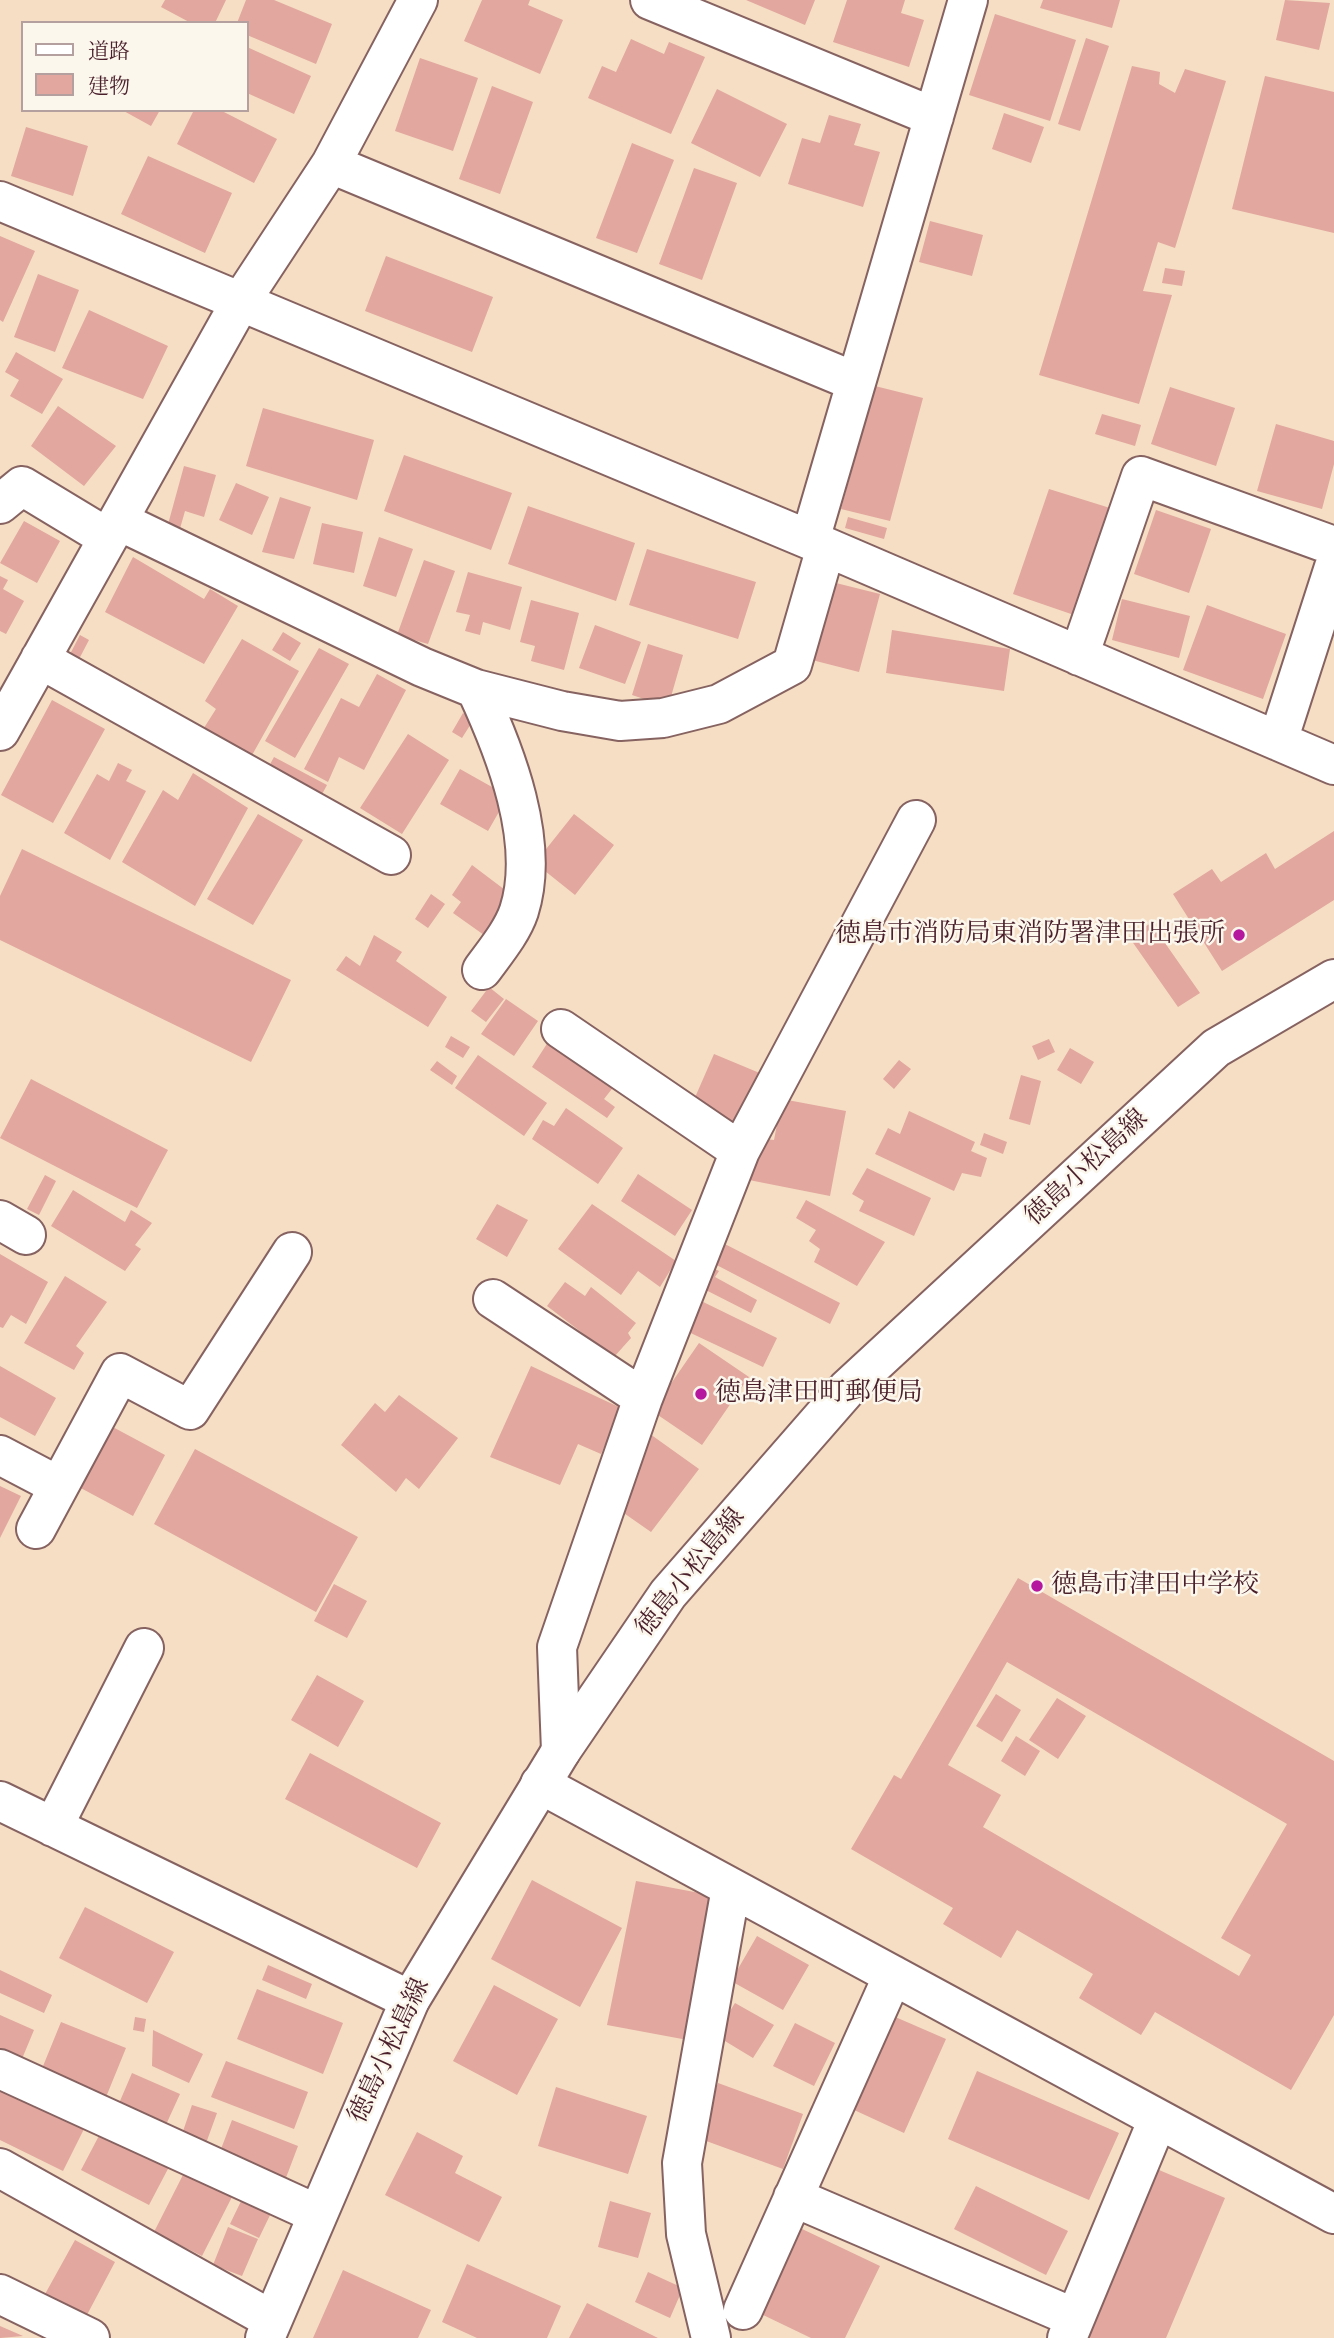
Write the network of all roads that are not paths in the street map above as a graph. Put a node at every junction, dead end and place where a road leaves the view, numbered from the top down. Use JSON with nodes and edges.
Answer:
{"nodes":[{"id":1,"x":418,"y":0,"type":"edge"},
{"id":2,"x":650,"y":0,"type":"edge"},
{"id":3,"x":968,"y":0,"type":"edge"},
{"id":4,"x":934,"y":117,"type":"junction"},
{"id":5,"x":331,"y":164,"type":"junction"},
{"id":6,"x":0,"y":201,"type":"edge"},
{"id":7,"x":241,"y":301,"type":"junction"},
{"id":8,"x":856,"y":382,"type":"junction"},
{"id":9,"x":0,"y":504,"type":"edge"},
{"id":10,"x":114,"y":530,"type":"junction"},
{"id":11,"x":818,"y":544,"type":"junction"},
{"id":12,"x":1334,"y":546,"type":"edge"},
{"id":13,"x":1334,"y":567,"type":"edge"},
{"id":14,"x":1079,"y":656,"type":"junction"},
{"id":15,"x":40,"y":659,"type":"junction"},
{"id":16,"x":476,"y":689,"type":"junction"},
{"id":17,"x":0,"y":731,"type":"edge"},
{"id":18,"x":1278,"y":741,"type":"junction"},
{"id":19,"x":1334,"y":765,"type":"edge"},
{"id":20,"x":916,"y":820,"type":"dead end"},
{"id":21,"x":391,"y":855,"type":"dead end"},
{"id":22,"x":482,"y":970,"type":"dead end"},
{"id":23,"x":1334,"y":979,"type":"edge"},
{"id":24,"x":561,"y":1029,"type":"dead end"},
{"id":25,"x":740,"y":1151,"type":"junction"},
{"id":26,"x":292,"y":1252,"type":"dead end"},
{"id":27,"x":493,"y":1299,"type":"dead end"},
{"id":28,"x":643,"y":1398,"type":"junction"},
{"id":29,"x":0,"y":1455,"type":"edge"},
{"id":30,"x":57,"y":1485,"type":"junction"},
{"id":31,"x":36,"y":1529,"type":"dead end"},
{"id":32,"x":144,"y":1648,"type":"dead end"},
{"id":33,"x":561,"y":1751,"type":"junction"},
{"id":34,"x":540,"y":1784,"type":"junction"},
{"id":35,"x":0,"y":1801,"type":"edge"},
{"id":36,"x":53,"y":1827,"type":"junction"},
{"id":37,"x":732,"y":1888,"type":"junction"},
{"id":38,"x":893,"y":1975,"type":"junction"},
{"id":39,"x":410,"y":2000,"type":"junction"},
{"id":40,"x":0,"y":2069,"type":"edge"},
{"id":41,"x":1158,"y":2119,"type":"junction"},
{"id":42,"x":0,"y":2168,"type":"edge"},
{"id":43,"x":793,"y":2197,"type":"junction"},
{"id":44,"x":317,"y":2214,"type":"junction"},
{"id":45,"x":1334,"y":2214,"type":"edge"},
{"id":46,"x":0,"y":2294,"type":"edge"},
{"id":47,"x":743,"y":2310,"type":"dead end"},
{"id":48,"x":1071,"y":2328,"type":"edge"},
{"id":49,"x":268,"y":2329,"type":"edge"},
{"id":50,"x":90,"y":2338,"type":"edge"},
{"id":51,"x":711,"y":2338,"type":"edge"}],
"edges":[{"from":1,"to":5,"type":"street"},
{"from":2,"to":4,"type":"street"},
{"from":3,"to":4,"type":"street"},
{"from":4,"to":8,"type":"street"},
{"from":5,"to":7,"type":"street"},
{"from":5,"to":8,"type":"street"},
{"from":6,"to":7,"type":"street"},
{"from":7,"to":10,"type":"street"},
{"from":7,"to":11,"type":"street"},
{"from":8,"to":11,"type":"street"},
{"from":9,"to":10,"type":"street"},
{"from":10,"to":15,"type":"street"},
{"from":10,"to":16,"type":"street"},
{"from":11,"to":14,"type":"street"},
{"from":11,"to":16,"type":"street"},
{"from":12,"to":14,"type":"street"},
{"from":13,"to":18,"type":"street"},
{"from":14,"to":18,"type":"street"},
{"from":15,"to":17,"type":"street"},
{"from":15,"to":21,"type":"street"},
{"from":16,"to":22,"type":"street"},
{"from":18,"to":19,"type":"street"},
{"from":20,"to":25,"type":"street"},
{"from":23,"to":33,"type":"street","name":"徳島小松島線"},
{"from":24,"to":25,"type":"street"},
{"from":25,"to":28,"type":"street"},
{"from":26,"to":30,"type":"street"},
{"from":27,"to":28,"type":"street"},
{"from":28,"to":33,"type":"street"},
{"from":29,"to":30,"type":"street"},
{"from":30,"to":31,"type":"street"},
{"from":32,"to":36,"type":"street"},
{"from":33,"to":34,"type":"street","name":"徳島小松島線"},
{"from":34,"to":37,"type":"street"},
{"from":34,"to":39,"type":"street","name":"徳島小松島線"},
{"from":35,"to":36,"type":"street"},
{"from":36,"to":39,"type":"street"},
{"from":37,"to":38,"type":"street"},
{"from":37,"to":51,"type":"street"},
{"from":38,"to":41,"type":"street"},
{"from":38,"to":43,"type":"street"},
{"from":39,"to":44,"type":"street","name":"徳島小松島線"},
{"from":40,"to":44,"type":"street"},
{"from":41,"to":45,"type":"street"},
{"from":41,"to":48,"type":"street"},
{"from":42,"to":49,"type":"street"},
{"from":43,"to":47,"type":"street"},
{"from":43,"to":48,"type":"street"},
{"from":44,"to":49,"type":"street","name":"徳島小松島線"},
{"from":46,"to":50,"type":"street"}]}
